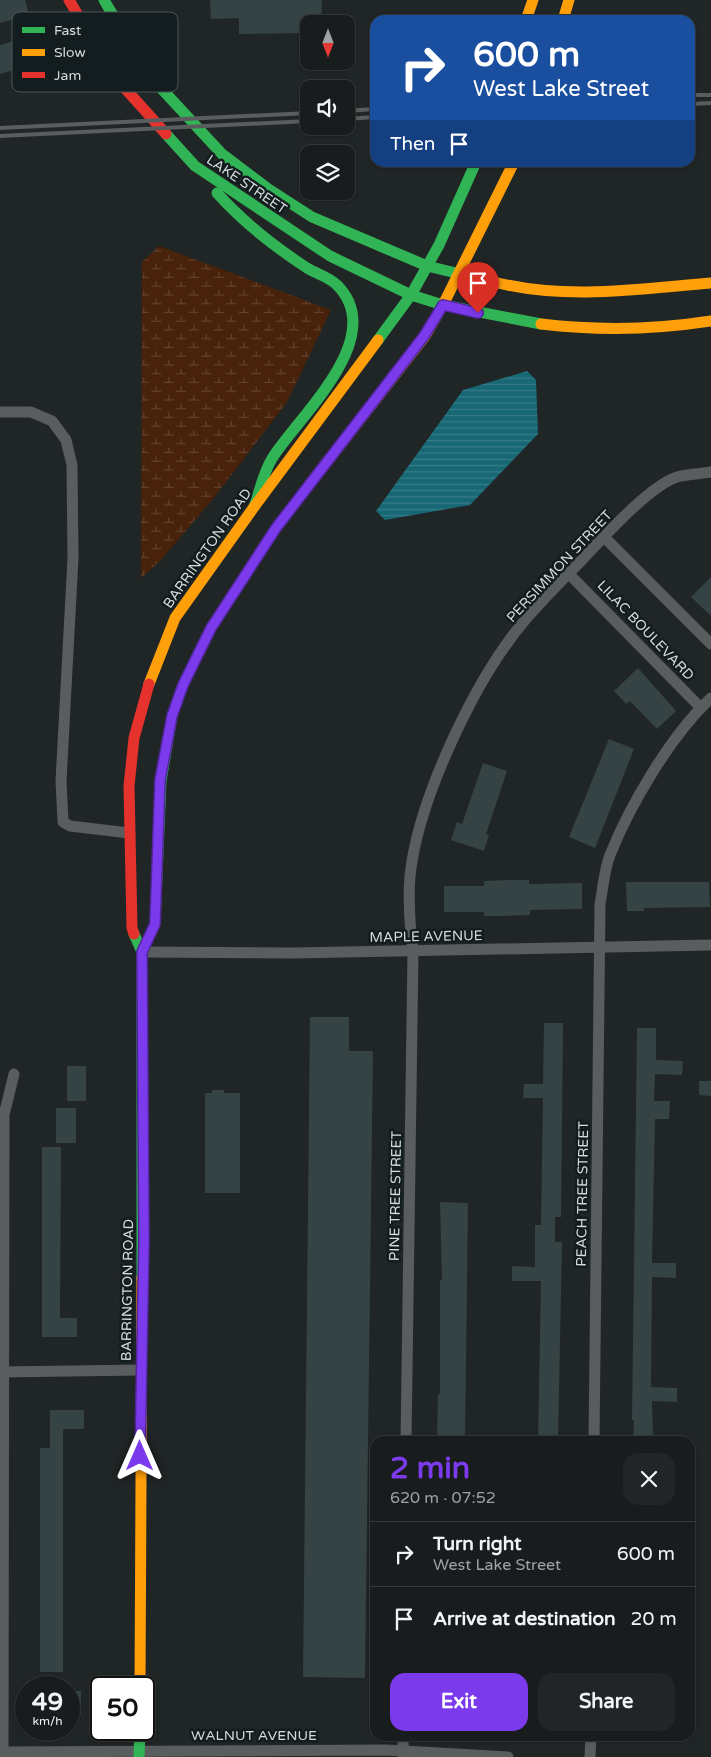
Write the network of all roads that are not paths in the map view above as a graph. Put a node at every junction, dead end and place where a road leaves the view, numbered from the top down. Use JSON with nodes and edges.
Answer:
{"nodes":[{"id":1,"x":69,"y":0,"type":"edge"},
{"id":2,"x":104,"y":0,"type":"edge"},
{"id":3,"x":533,"y":0,"type":"edge"},
{"id":4,"x":569,"y":0,"type":"edge"},
{"id":5,"x":76,"y":12,"type":"edge"},
{"id":6,"x":111,"y":12,"type":"edge"},
{"id":7,"x":528,"y":15,"type":"edge"},
{"id":8,"x":565,"y":15,"type":"edge"},
{"id":9,"x":128,"y":92,"type":"edge"},
{"id":10,"x":165,"y":92,"type":"edge"},
{"id":11,"x":194,"y":166,"type":"junction"},
{"id":12,"x":474,"y":167,"type":"edge"},
{"id":13,"x":512,"y":167,"type":"edge"},
{"id":14,"x":427,"y":266,"type":"junction"},
{"id":15,"x":459,"y":275,"type":"junction"},
{"id":16,"x":711,"y":283,"type":"edge"},
{"id":17,"x":411,"y":295,"type":"junction"},
{"id":18,"x":443,"y":305,"type":"junction"},
{"id":19,"x":711,"y":321,"type":"edge"},
{"id":20,"x":0,"y":412,"type":"edge"},
{"id":21,"x":711,"y":472,"type":"edge"},
{"id":22,"x":254,"y":506,"type":"junction"},
{"id":23,"x":604,"y":537,"type":"junction"},
{"id":24,"x":569,"y":574,"type":"junction"},
{"id":25,"x":711,"y":644,"type":"edge"},
{"id":26,"x":711,"y":698,"type":"edge"},
{"id":27,"x":700,"y":708,"type":"junction"},
{"id":28,"x":129,"y":833,"type":"junction"},
{"id":29,"x":711,"y":945,"type":"edge"},
{"id":30,"x":599,"y":947,"type":"junction"},
{"id":31,"x":413,"y":951,"type":"junction"},
{"id":32,"x":142,"y":952,"type":"junction"},
{"id":33,"x":14,"y":1074,"type":"dead end"},
{"id":34,"x":141,"y":1370,"type":"junction"},
{"id":35,"x":2,"y":1372,"type":"edge"},
{"id":36,"x":406,"y":1436,"type":"edge"},
{"id":37,"x":594,"y":1436,"type":"edge"},
{"id":38,"x":2,"y":1564,"type":"edge"},
{"id":39,"x":140,"y":1676,"type":"edge"},
{"id":40,"x":140,"y":1741,"type":"edge"},
{"id":41,"x":403,"y":1741,"type":"edge"},
{"id":42,"x":591,"y":1741,"type":"edge"},
{"id":43,"x":2,"y":1753,"type":"edge"},
{"id":44,"x":139,"y":1754,"type":"edge"},
{"id":45,"x":403,"y":1754,"type":"edge"},
{"id":46,"x":508,"y":1757,"type":"edge"},
{"id":47,"x":590,"y":1757,"type":"edge"}],
"edges":[{"from":1,"to":5,"type":"main road","name":"LAKE STREET"},
{"from":2,"to":6,"type":"main road","name":"LAKE STREET"},
{"from":3,"to":7,"type":"main road"},
{"from":4,"to":8,"type":"main road"},
{"from":9,"to":11,"type":"main road","name":"LAKE STREET"},
{"from":10,"to":14,"type":"main road","name":"LAKE STREET"},
{"from":11,"to":17,"type":"main road","name":"LAKE STREET"},
{"from":11,"to":22,"type":"main road"},
{"from":12,"to":14,"type":"main road","name":"BARRINGTON ROAD"},
{"from":13,"to":15,"type":"main road","name":"BARRINGTON ROAD"},
{"from":14,"to":15,"type":"main road","name":"LAKE STREET"},
{"from":14,"to":17,"type":"main road","name":"BARRINGTON ROAD"},
{"from":15,"to":16,"type":"main road","name":"LAKE STREET"},
{"from":15,"to":18,"type":"main road","name":"BARRINGTON ROAD"},
{"from":17,"to":18,"type":"main road","name":"LAKE STREET"},
{"from":17,"to":22,"type":"main road","name":"BARRINGTON ROAD"},
{"from":18,"to":19,"type":"main road","name":"LAKE STREET"},
{"from":18,"to":32,"type":"main road","name":"BARRINGTON ROAD"},
{"from":20,"to":28,"type":"street"},
{"from":21,"to":23,"type":"street","name":"PERSIMMON STREET"},
{"from":22,"to":28,"type":"main road","name":"BARRINGTON ROAD"},
{"from":23,"to":24,"type":"street","name":"PERSIMMON STREET"},
{"from":23,"to":25,"type":"street"},
{"from":24,"to":27,"type":"street","name":"LILAC BOULEVARD"},
{"from":24,"to":31,"type":"street","name":"PERSIMMON STREET"},
{"from":26,"to":27,"type":"street","name":"PEACH TREE STREET"},
{"from":27,"to":30,"type":"street","name":"PEACH TREE STREET"},
{"from":28,"to":32,"type":"main road","name":"BARRINGTON ROAD"},
{"from":29,"to":30,"type":"street","name":"MAPLE AVENUE"},
{"from":30,"to":31,"type":"street","name":"MAPLE AVENUE"},
{"from":30,"to":37,"type":"street","name":"PEACH TREE STREET"},
{"from":31,"to":32,"type":"street","name":"MAPLE AVENUE"},
{"from":31,"to":36,"type":"street","name":"PINE TREE STREET"},
{"from":32,"to":34,"type":"main road","name":"BARRINGTON ROAD"},
{"from":33,"to":35,"type":"street"},
{"from":34,"to":35,"type":"street"},
{"from":34,"to":39,"type":"main road","name":"BARRINGTON ROAD"},
{"from":35,"to":38,"type":"street"},
{"from":38,"to":43,"type":"street"},
{"from":40,"to":44,"type":"main road"},
{"from":41,"to":45,"type":"street"},
{"from":42,"to":47,"type":"street"},
{"from":43,"to":44,"type":"street","name":"WALNUT AVENUE"},
{"from":44,"to":45,"type":"street","name":"WALNUT AVENUE"},
{"from":45,"to":46,"type":"street","name":"WALNUT AVENUE"}]}
